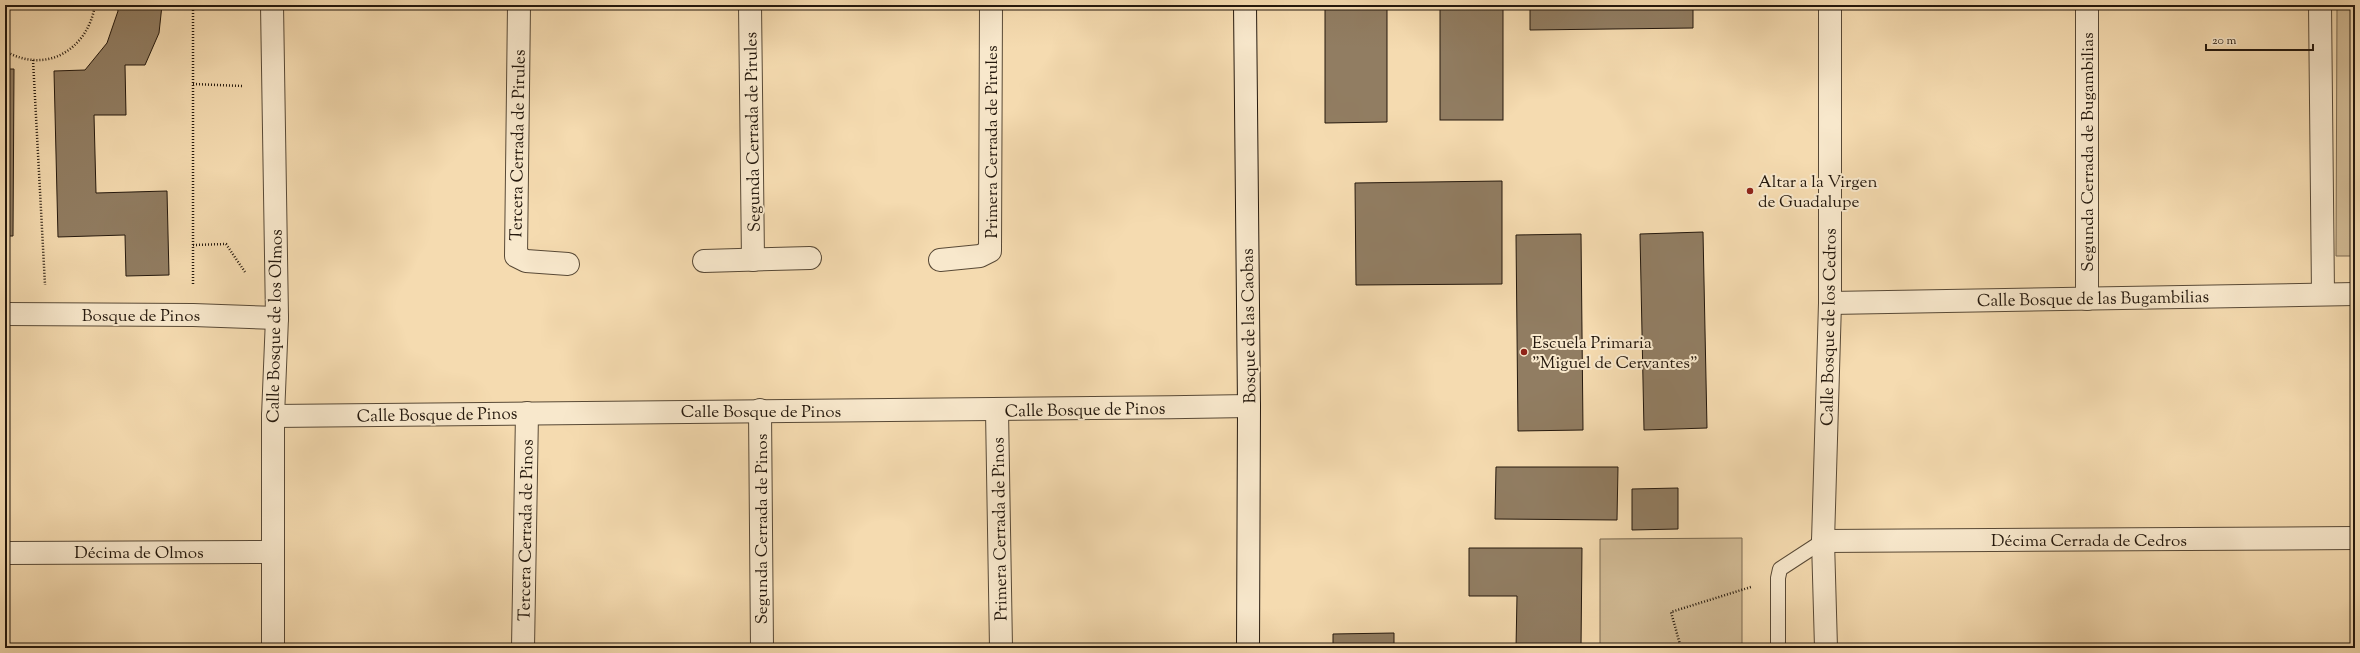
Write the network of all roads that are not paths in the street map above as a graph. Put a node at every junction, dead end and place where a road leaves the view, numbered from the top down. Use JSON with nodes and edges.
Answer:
{"nodes":[{"id":1,"x":272,"y":5,"type":"edge"},
{"id":2,"x":519,"y":5,"type":"edge"},
{"id":3,"x":750,"y":5,"type":"edge"},
{"id":4,"x":991,"y":5,"type":"edge"},
{"id":5,"x":1245,"y":5,"type":"edge"},
{"id":6,"x":1830,"y":5,"type":"edge"},
{"id":7,"x":2087,"y":5,"type":"edge"},
{"id":8,"x":2320,"y":5,"type":"edge"},
{"id":9,"x":810,"y":258,"type":"dead end"},
{"id":10,"x":753,"y":260,"type":"junction"},
{"id":11,"x":940,"y":260,"type":"dead end"},
{"id":12,"x":704,"y":261,"type":"dead end"},
{"id":13,"x":568,"y":264,"type":"dead end"},
{"id":14,"x":2323,"y":294,"type":"junction"},
{"id":15,"x":2355,"y":294,"type":"edge"},
{"id":16,"x":2087,"y":299,"type":"junction"},
{"id":17,"x":1830,"y":303,"type":"junction"},
{"id":18,"x":5,"y":314,"type":"edge"},
{"id":19,"x":277,"y":318,"type":"junction"},
{"id":20,"x":1249,"y":406,"type":"junction"},
{"id":21,"x":760,"y":410,"type":"junction"},
{"id":22,"x":997,"y":411,"type":"junction"},
{"id":23,"x":527,"y":413,"type":"junction"},
{"id":24,"x":273,"y":416,"type":"junction"},
{"id":25,"x":2355,"y":538,"type":"edge"},
{"id":26,"x":1823,"y":541,"type":"junction"},
{"id":27,"x":272,"y":552,"type":"junction"},
{"id":28,"x":5,"y":553,"type":"edge"},
{"id":29,"x":273,"y":648,"type":"edge"},
{"id":30,"x":523,"y":648,"type":"edge"},
{"id":31,"x":762,"y":648,"type":"edge"},
{"id":32,"x":1001,"y":648,"type":"edge"},
{"id":33,"x":1248,"y":648,"type":"edge"},
{"id":34,"x":1778,"y":648,"type":"edge"},
{"id":35,"x":1826,"y":648,"type":"edge"}],
"edges":[{"from":1,"to":19,"type":"street","name":"Calle Bosque de los Olmos"},
{"from":2,"to":13,"type":"street","name":"Tercera Cerrada de Pirules"},
{"from":3,"to":10,"type":"street","name":"Segunda Cerrada de Pirules"},
{"from":4,"to":11,"type":"street","name":"Primera Cerrada de Pirules"},
{"from":5,"to":20,"type":"street","name":"Bosque de las Caobas"},
{"from":6,"to":17,"type":"street","name":"Calle Bosque de los Cedros"},
{"from":7,"to":16,"type":"street","name":"Segunda Cerrada de Bugambilias"},
{"from":8,"to":14,"type":"street"},
{"from":9,"to":10,"type":"street"},
{"from":10,"to":12,"type":"street"},
{"from":14,"to":15,"type":"street","name":"Calle Bosque de las Bugambilias"},
{"from":14,"to":16,"type":"street","name":"Calle Bosque de las Bugambilias"},
{"from":16,"to":17,"type":"street","name":"Calle Bosque de las Bugambilias"},
{"from":17,"to":26,"type":"street","name":"Calle Bosque de los Cedros"},
{"from":18,"to":19,"type":"street","name":"Bosque de Pinos"},
{"from":19,"to":24,"type":"street","name":"Calle Bosque de los Olmos"},
{"from":20,"to":22,"type":"street","name":"Calle Bosque de Pinos"},
{"from":20,"to":33,"type":"street","name":"Bosque de las Caobas"},
{"from":21,"to":22,"type":"street","name":"Calle Bosque de Pinos"},
{"from":21,"to":23,"type":"street","name":"Calle Bosque de Pinos"},
{"from":21,"to":31,"type":"street","name":"Segunda Cerrada de Pinos"},
{"from":22,"to":32,"type":"street","name":"Primera Cerrada de Pinos"},
{"from":23,"to":24,"type":"street","name":"Calle Bosque de Pinos"},
{"from":23,"to":30,"type":"street","name":"Tercera Cerrada de Pinos"},
{"from":24,"to":27,"type":"street","name":"Calle Bosque de los Olmos"},
{"from":25,"to":26,"type":"street","name":"Décima Cerrada de Cedros"},
{"from":26,"to":34,"type":"lane"},
{"from":26,"to":35,"type":"street","name":"Calle Bosque de los Cedros"},
{"from":27,"to":28,"type":"street","name":"Décima de Olmos"},
{"from":27,"to":29,"type":"street","name":"Calle Bosque de los Olmos"}]}
